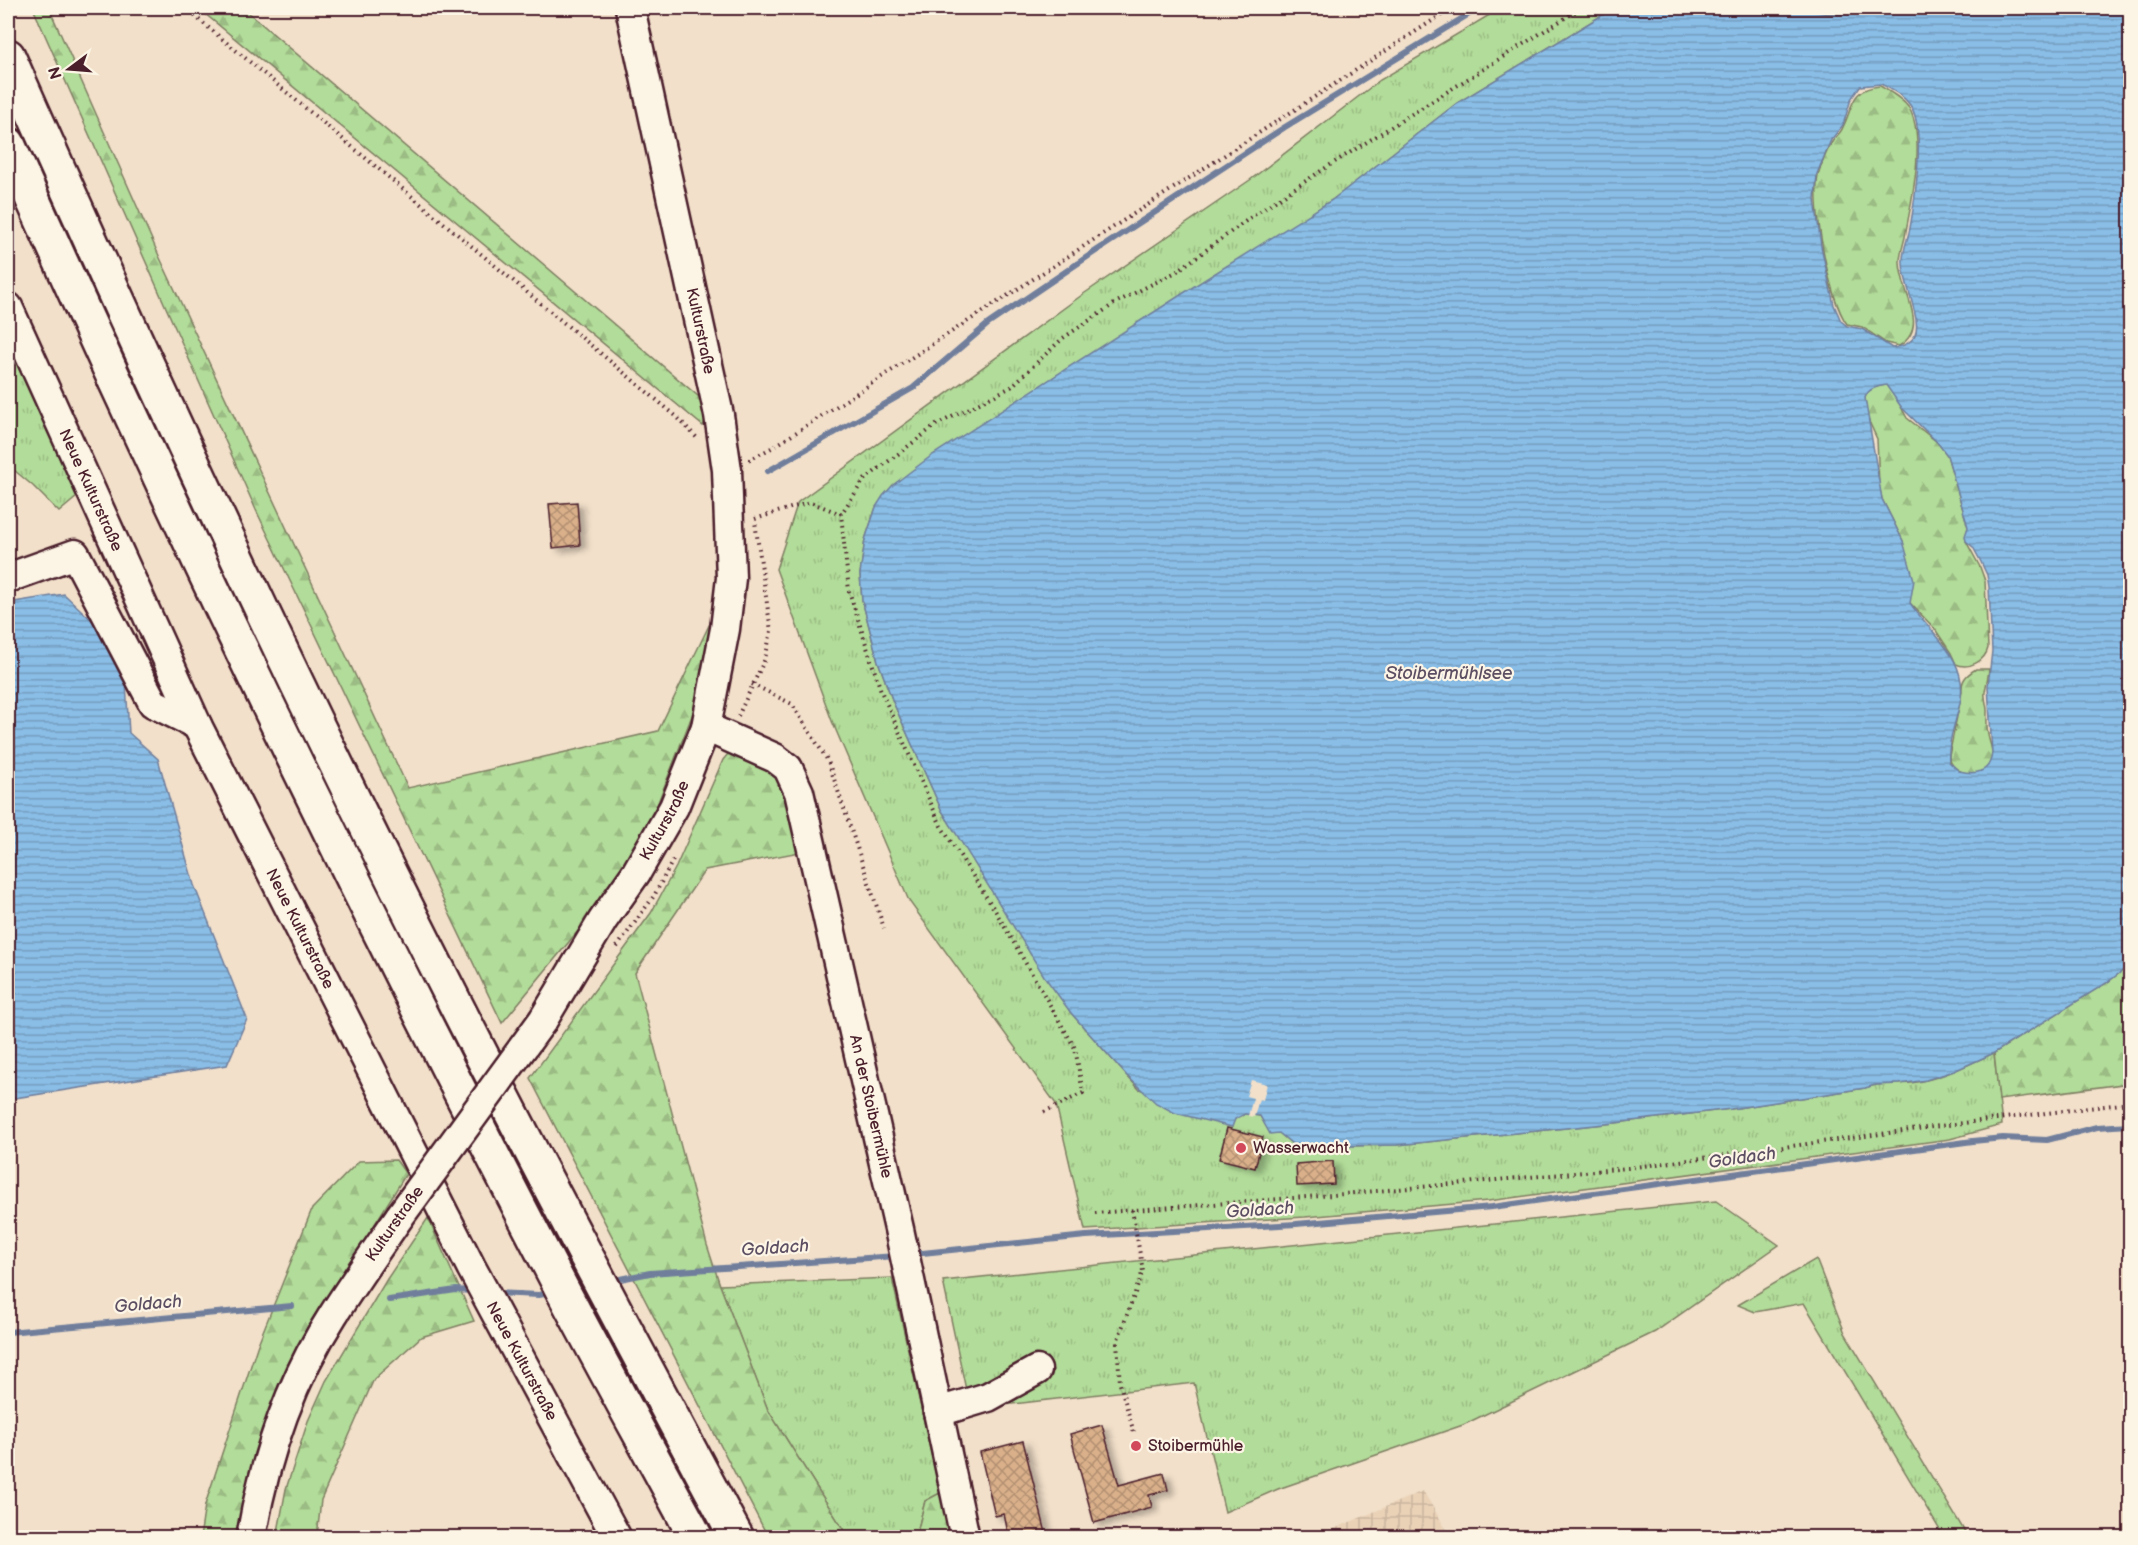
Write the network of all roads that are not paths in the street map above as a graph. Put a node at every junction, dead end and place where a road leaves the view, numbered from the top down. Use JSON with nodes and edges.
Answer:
{"nodes":[{"id":1,"x":630,"y":8,"type":"edge"},
{"id":2,"x":8,"y":56,"type":"edge"},
{"id":3,"x":8,"y":144,"type":"edge"},
{"id":4,"x":8,"y":307,"type":"edge"},
{"id":5,"x":8,"y":578,"type":"edge"},
{"id":6,"x":197,"y":725,"type":"junction"},
{"id":7,"x":717,"y":731,"type":"junction"},
{"id":8,"x":1037,"y":1370,"type":"dead end"},
{"id":9,"x":938,"y":1412,"type":"junction"},
{"id":10,"x":251,"y":1538,"type":"edge"},
{"id":11,"x":617,"y":1538,"type":"edge"},
{"id":12,"x":696,"y":1538,"type":"edge"},
{"id":13,"x":737,"y":1538,"type":"edge"},
{"id":14,"x":964,"y":1538,"type":"edge"}],
"edges":[{"from":1,"to":7,"type":"street","name":"Kulturstraße"},
{"from":2,"to":13,"type":"highway"},
{"from":3,"to":12,"type":"highway"},
{"from":4,"to":6,"type":"street","name":"Neue Kulturstraße"},
{"from":5,"to":6,"type":"street"},
{"from":6,"to":11,"type":"street","name":"Neue Kulturstraße"},
{"from":7,"to":9,"type":"street","name":"An der Stoibermühle"},
{"from":7,"to":10,"type":"street","name":"Kulturstraße","bridge":true},
{"from":8,"to":9,"type":"street"},
{"from":9,"to":14,"type":"street","name":"An der Stoibermühle"}]}
